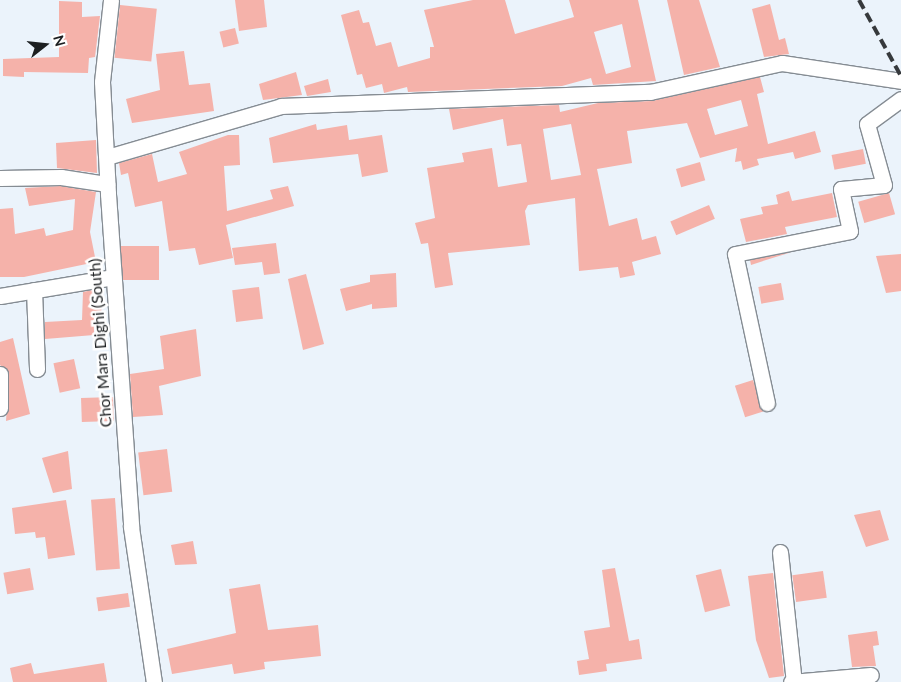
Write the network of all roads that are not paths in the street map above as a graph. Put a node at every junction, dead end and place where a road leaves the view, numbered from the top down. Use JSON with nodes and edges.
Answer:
{"nodes":[{"id":1,"x":111,"y":0,"type":"edge"},
{"id":2,"x":901,"y":81,"type":"edge"},
{"id":3,"x":901,"y":98,"type":"edge"},
{"id":4,"x":106,"y":157,"type":"junction"},
{"id":5,"x":0,"y":178,"type":"edge"},
{"id":6,"x":108,"y":184,"type":"junction"},
{"id":7,"x":113,"y":277,"type":"junction"},
{"id":8,"x":34,"y":290,"type":"junction"},
{"id":9,"x":0,"y":296,"type":"edge"},
{"id":10,"x":38,"y":369,"type":"dead end"},
{"id":11,"x":0,"y":374,"type":"edge"},
{"id":12,"x":768,"y":403,"type":"dead end"},
{"id":13,"x":0,"y":408,"type":"edge"},
{"id":14,"x":780,"y":552,"type":"dead end"},
{"id":15,"x":871,"y":675,"type":"dead end"},
{"id":16,"x":154,"y":682,"type":"edge"},
{"id":17,"x":792,"y":682,"type":"edge"}],
"edges":[{"from":1,"to":4,"type":"street","name":"Chor Mara Dighi (South)"},
{"from":2,"to":4,"type":"street"},
{"from":3,"to":12,"type":"street"},
{"from":4,"to":6,"type":"street","name":"Chor Mara Dighi (South)"},
{"from":5,"to":6,"type":"street"},
{"from":6,"to":7,"type":"street","name":"Chor Mara Dighi (South)"},
{"from":7,"to":8,"type":"street"},
{"from":7,"to":16,"type":"street","name":"Chor Mara Dighi (South)"},
{"from":8,"to":9,"type":"street"},
{"from":8,"to":10,"type":"street"},
{"from":11,"to":13,"type":"street"},
{"from":14,"to":17,"type":"street"},
{"from":15,"to":17,"type":"street"}]}
